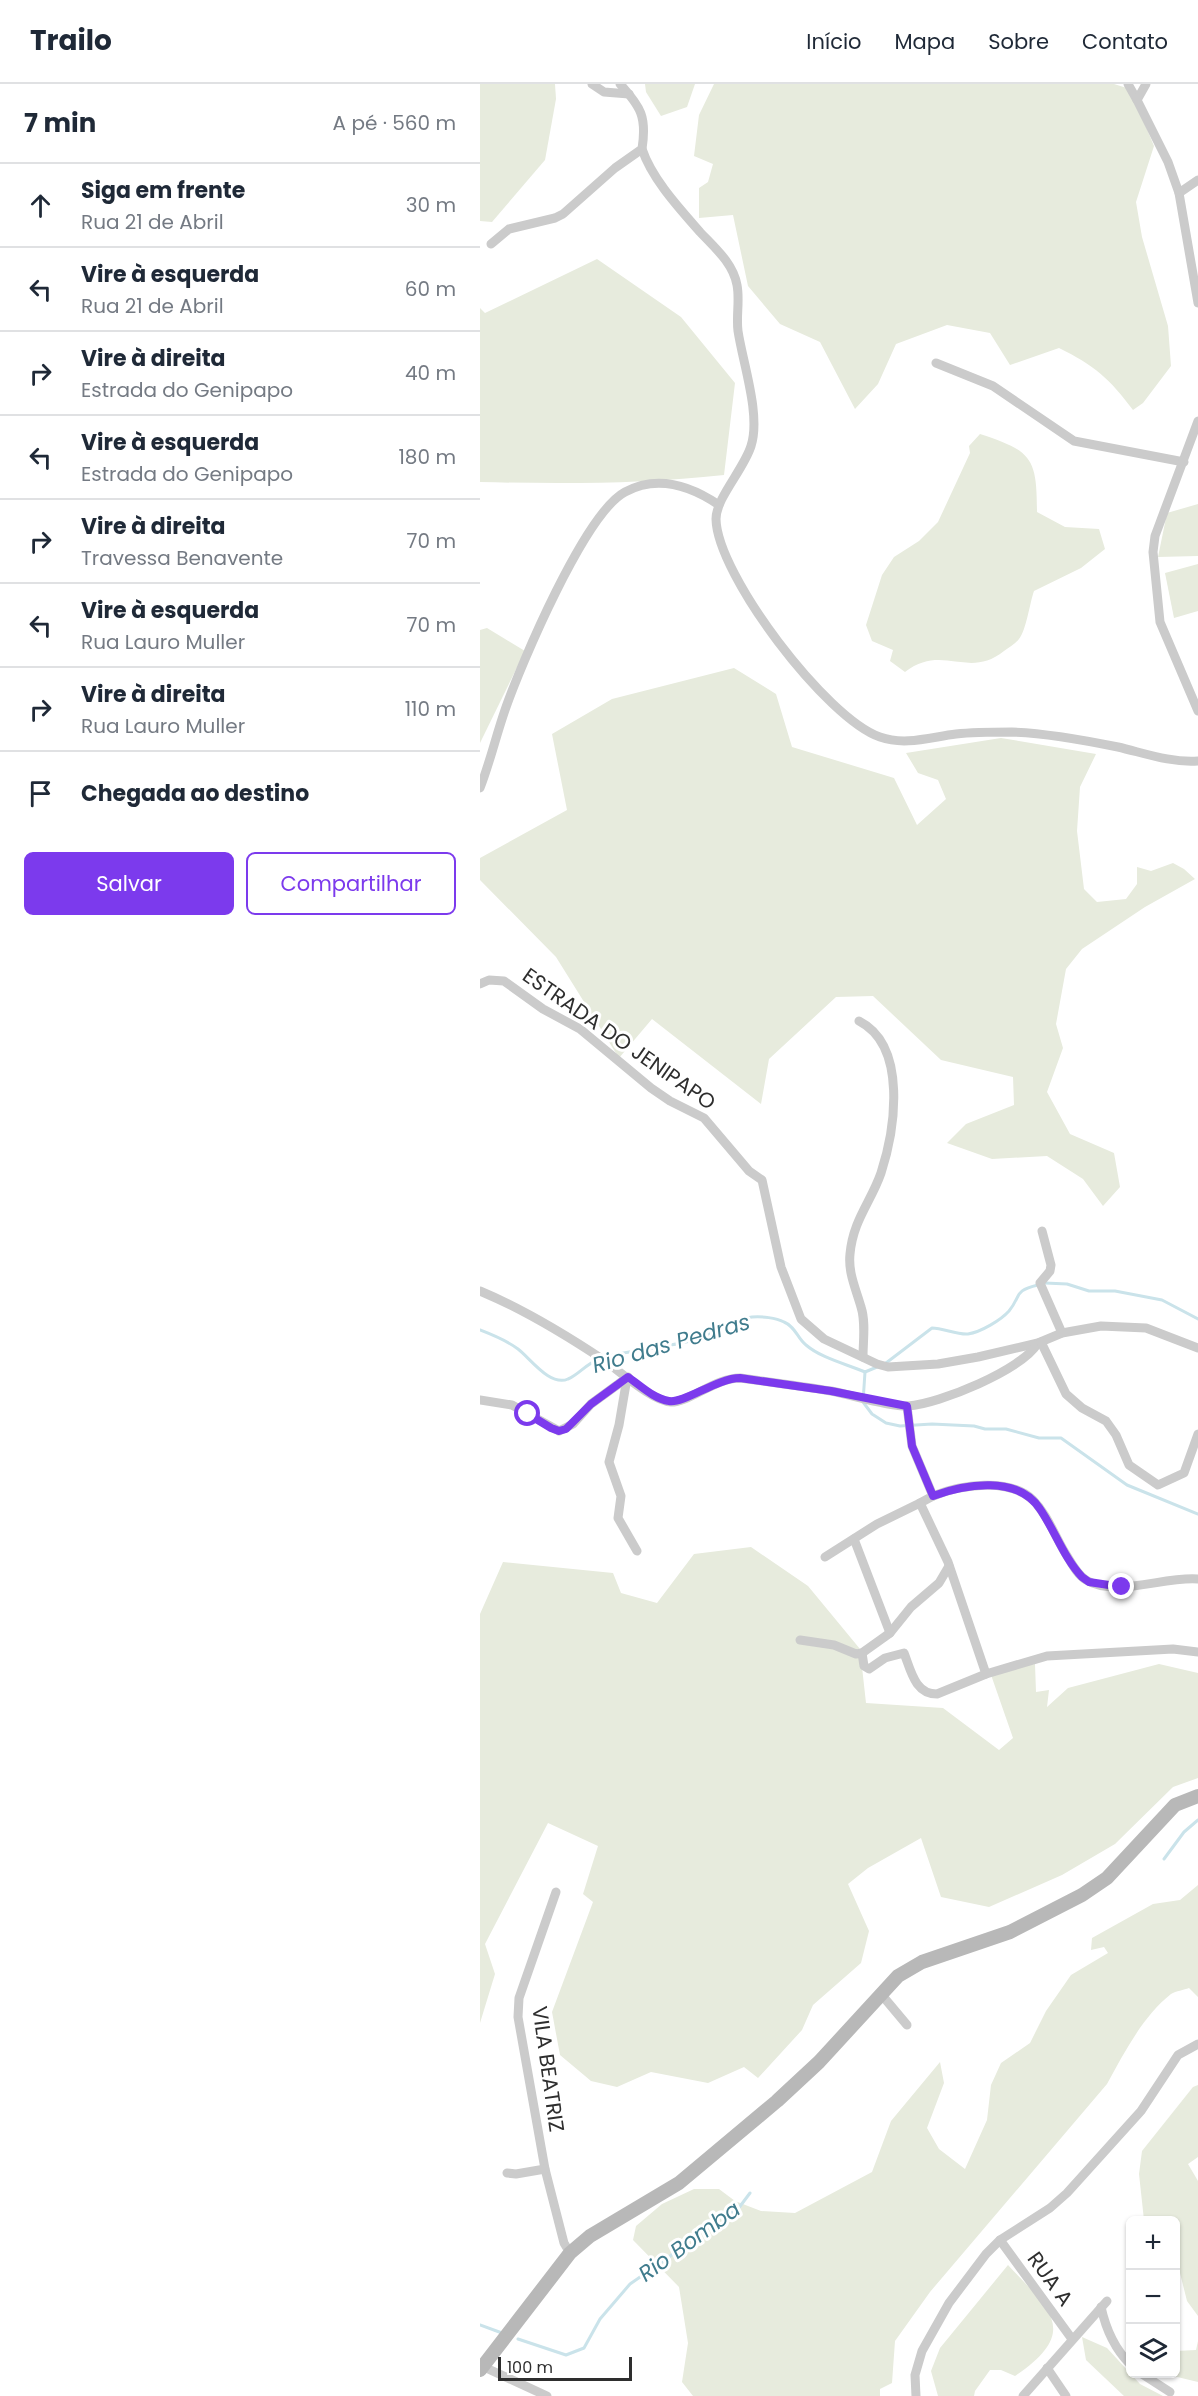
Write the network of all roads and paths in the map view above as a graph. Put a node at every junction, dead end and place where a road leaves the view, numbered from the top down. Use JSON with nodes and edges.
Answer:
{"nodes":[{"id":1,"x":592,"y":84,"type":"edge"},
{"id":2,"x":620,"y":84,"type":"edge"},
{"id":3,"x":1128,"y":84,"type":"edge"},
{"id":4,"x":1146,"y":84,"type":"edge"},
{"id":5,"x":629,"y":94,"type":"junction"},
{"id":6,"x":1137,"y":100,"type":"junction"},
{"id":7,"x":642,"y":149,"type":"junction"},
{"id":8,"x":1196,"y":185,"type":"edge"},
{"id":9,"x":1179,"y":193,"type":"junction"},
{"id":10,"x":491,"y":244,"type":"dead end"},
{"id":11,"x":1198,"y":303,"type":"edge"},
{"id":12,"x":936,"y":363,"type":"dead end"},
{"id":13,"x":1198,"y":421,"type":"edge"},
{"id":14,"x":1184,"y":462,"type":"junction"},
{"id":15,"x":719,"y":505,"type":"junction"},
{"id":16,"x":1198,"y":711,"type":"edge"},
{"id":17,"x":1198,"y":760,"type":"edge"},
{"id":18,"x":480,"y":788,"type":"edge"},
{"id":19,"x":480,"y":984,"type":"edge"},
{"id":20,"x":859,"y":1021,"type":"dead end"},
{"id":21,"x":1042,"y":1231,"type":"dead end"},
{"id":22,"x":480,"y":1291,"type":"edge"},
{"id":23,"x":1062,"y":1333,"type":"junction"},
{"id":24,"x":1040,"y":1343,"type":"junction"},
{"id":25,"x":1198,"y":1348,"type":"edge"},
{"id":26,"x":863,"y":1357,"type":"junction"},
{"id":27,"x":627,"y":1378,"type":"junction"},
{"id":28,"x":480,"y":1400,"type":"edge"},
{"id":29,"x":907,"y":1406,"type":"junction"},
{"id":30,"x":1198,"y":1437,"type":"edge"},
{"id":31,"x":933,"y":1496,"type":"junction"},
{"id":32,"x":920,"y":1503,"type":"junction"},
{"id":33,"x":854,"y":1539,"type":"junction"},
{"id":34,"x":637,"y":1551,"type":"dead end"},
{"id":35,"x":825,"y":1557,"type":"dead end"},
{"id":36,"x":949,"y":1566,"type":"junction"},
{"id":37,"x":1198,"y":1579,"type":"edge"},
{"id":38,"x":890,"y":1633,"type":"junction"},
{"id":39,"x":800,"y":1640,"type":"dead end"},
{"id":40,"x":1198,"y":1652,"type":"edge"},
{"id":41,"x":862,"y":1653,"type":"junction"},
{"id":42,"x":986,"y":1674,"type":"junction"},
{"id":43,"x":1198,"y":1796,"type":"edge"},
{"id":44,"x":556,"y":1893,"type":"dead end"},
{"id":45,"x":881,"y":1994,"type":"junction"},
{"id":46,"x":907,"y":2025,"type":"dead end"},
{"id":47,"x":1198,"y":2044,"type":"edge"},
{"id":48,"x":545,"y":2169,"type":"junction"},
{"id":49,"x":507,"y":2173,"type":"dead end"},
{"id":50,"x":1000,"y":2240,"type":"junction"},
{"id":51,"x":570,"y":2253,"type":"junction"},
{"id":52,"x":1072,"y":2339,"type":"junction"},
{"id":53,"x":1126,"y":2359,"type":"edge"},
{"id":54,"x":482,"y":2368,"type":"edge"},
{"id":55,"x":1047,"y":2368,"type":"junction"},
{"id":56,"x":1149,"y":2378,"type":"edge"},
{"id":57,"x":1170,"y":2392,"type":"dead end"},
{"id":58,"x":547,"y":2396,"type":"edge"},
{"id":59,"x":916,"y":2396,"type":"edge"},
{"id":60,"x":1023,"y":2396,"type":"edge"},
{"id":61,"x":1066,"y":2396,"type":"edge"}],
"edges":[{"from":1,"to":5,"type":"street"},
{"from":2,"to":5,"type":"street"},
{"from":3,"to":6,"type":"street"},
{"from":4,"to":6,"type":"street"},
{"from":5,"to":7,"type":"street"},
{"from":6,"to":9,"type":"street"},
{"from":7,"to":10,"type":"street"},
{"from":7,"to":15,"type":"street"},
{"from":8,"to":9,"type":"street"},
{"from":9,"to":11,"type":"street"},
{"from":12,"to":14,"type":"street"},
{"from":13,"to":14,"type":"street"},
{"from":14,"to":16,"type":"street"},
{"from":15,"to":17,"type":"street"},
{"from":15,"to":18,"type":"street"},
{"from":19,"to":26,"type":"street","name":"ESTRADA DO JENIPAPO"},
{"from":20,"to":26,"type":"street"},
{"from":21,"to":23,"type":"street"},
{"from":22,"to":27,"type":"street"},
{"from":23,"to":24,"type":"street","name":"ESTRADA DO JENIPAPO"},
{"from":23,"to":25,"type":"street","name":"ESTRADA DO JENIPAPO"},
{"from":24,"to":26,"type":"street","name":"ESTRADA DO JENIPAPO"},
{"from":24,"to":29,"type":"street"},
{"from":24,"to":30,"type":"street"},
{"from":27,"to":28,"type":"street"},
{"from":27,"to":29,"type":"street"},
{"from":27,"to":34,"type":"street"},
{"from":29,"to":31,"type":"street"},
{"from":31,"to":32,"type":"street"},
{"from":31,"to":37,"type":"street"},
{"from":32,"to":33,"type":"street"},
{"from":32,"to":36,"type":"street"},
{"from":33,"to":35,"type":"street"},
{"from":33,"to":38,"type":"street"},
{"from":36,"to":38,"type":"street"},
{"from":36,"to":42,"type":"street"},
{"from":38,"to":41,"type":"street"},
{"from":39,"to":41,"type":"street"},
{"from":40,"to":42,"type":"street"},
{"from":41,"to":42,"type":"street"},
{"from":43,"to":45,"type":"main road"},
{"from":44,"to":48,"type":"street","name":"VILA BEATRIZ"},
{"from":45,"to":46,"type":"street"},
{"from":45,"to":51,"type":"main road"},
{"from":47,"to":50,"type":"street"},
{"from":48,"to":49,"type":"street"},
{"from":48,"to":51,"type":"street","name":"VILA BEATRIZ"},
{"from":50,"to":52,"type":"street","name":"RUA A"},
{"from":50,"to":59,"type":"street"},
{"from":51,"to":54,"type":"main road"},
{"from":52,"to":53,"type":"street"},
{"from":52,"to":55,"type":"street"},
{"from":54,"to":58,"type":"street"},
{"from":55,"to":60,"type":"street"},
{"from":55,"to":61,"type":"street"},
{"from":56,"to":57,"type":"street"}]}
